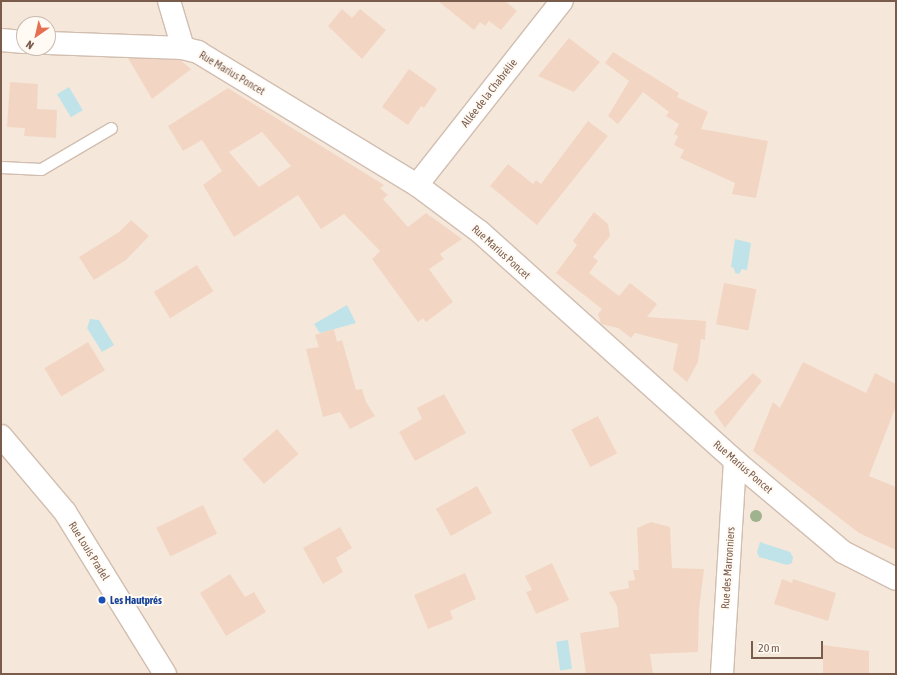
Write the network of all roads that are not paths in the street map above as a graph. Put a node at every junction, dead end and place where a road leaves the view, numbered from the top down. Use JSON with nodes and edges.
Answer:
{"nodes":[{"id":1,"x":169,"y":1,"type":"edge"},
{"id":2,"x":562,"y":1,"type":"edge"},
{"id":3,"x":1,"y":40,"type":"edge"},
{"id":4,"x":16,"y":41,"type":"edge"},
{"id":5,"x":56,"y":43,"type":"edge"},
{"id":6,"x":183,"y":48,"type":"junction"},
{"id":7,"x":111,"y":128,"type":"dead end"},
{"id":8,"x":1,"y":167,"type":"edge"},
{"id":9,"x":417,"y":185,"type":"junction"},
{"id":10,"x":1,"y":436,"type":"edge"},
{"id":11,"x":735,"y":461,"type":"junction"},
{"id":12,"x":896,"y":579,"type":"edge"},
{"id":13,"x":165,"y":674,"type":"edge"},
{"id":14,"x":722,"y":674,"type":"edge"}],
"edges":[{"from":1,"to":6,"type":"street"},
{"from":2,"to":9,"type":"street","name":"Allée de la Chabrélie"},
{"from":3,"to":4,"type":"street"},
{"from":5,"to":6,"type":"street","name":"Rue Marius Poncet"},
{"from":6,"to":9,"type":"street","name":"Rue Marius Poncet"},
{"from":7,"to":8,"type":"lane"},
{"from":9,"to":11,"type":"street","name":"Rue Marius Poncet"},
{"from":10,"to":13,"type":"street","name":"Rue Louis Pradel"},
{"from":11,"to":12,"type":"street","name":"Rue Marius Poncet"},
{"from":11,"to":14,"type":"street","name":"Rue des Marronniers"}]}
